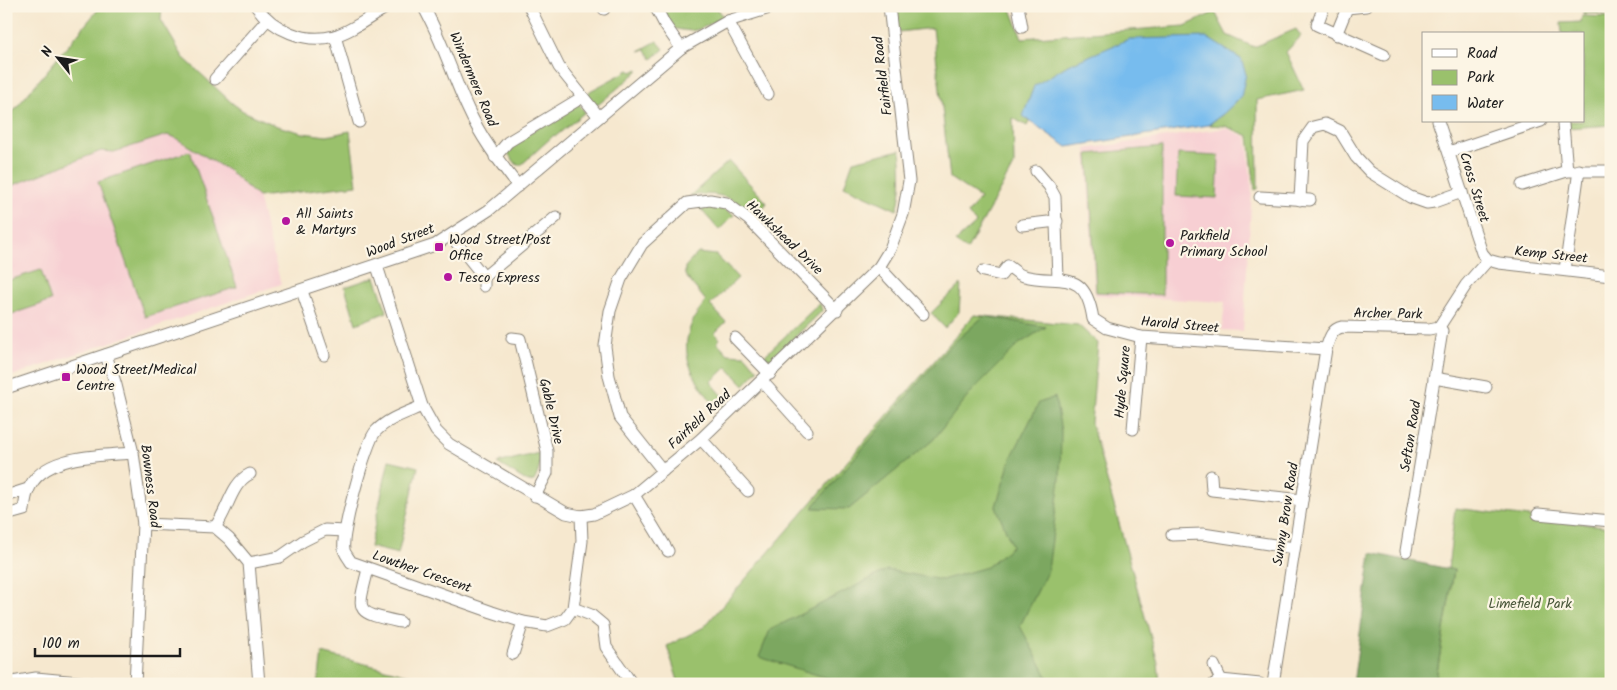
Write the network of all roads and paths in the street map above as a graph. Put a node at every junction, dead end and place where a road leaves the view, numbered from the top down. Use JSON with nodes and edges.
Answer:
{"nodes":[{"id":1,"x":256,"y":6,"type":"edge"},
{"id":2,"x":389,"y":6,"type":"edge"},
{"id":3,"x":423,"y":6,"type":"edge"},
{"id":4,"x":529,"y":6,"type":"edge"},
{"id":5,"x":655,"y":6,"type":"edge"},
{"id":6,"x":776,"y":6,"type":"edge"},
{"id":7,"x":889,"y":6,"type":"edge"},
{"id":8,"x":1018,"y":6,"type":"edge"},
{"id":9,"x":1324,"y":6,"type":"edge"},
{"id":10,"x":1366,"y":6,"type":"edge"},
{"id":11,"x":373,"y":10,"type":"edge"},
{"id":12,"x":267,"y":20,"type":"junction"},
{"id":13,"x":728,"y":21,"type":"junction"},
{"id":14,"x":1022,"y":27,"type":"dead end"},
{"id":15,"x":1336,"y":35,"type":"junction"},
{"id":16,"x":335,"y":36,"type":"junction"},
{"id":17,"x":681,"y":48,"type":"junction"},
{"id":18,"x":1384,"y":55,"type":"dead end"},
{"id":19,"x":214,"y":78,"type":"dead end"},
{"id":20,"x":768,"y":94,"type":"dead end"},
{"id":21,"x":582,"y":98,"type":"junction"},
{"id":22,"x":599,"y":117,"type":"junction"},
{"id":23,"x":359,"y":122,"type":"dead end"},
{"id":24,"x":1438,"y":122,"type":"edge"},
{"id":25,"x":1538,"y":122,"type":"edge"},
{"id":26,"x":1563,"y":124,"type":"dead end"},
{"id":27,"x":1448,"y":152,"type":"junction"},
{"id":28,"x":495,"y":157,"type":"junction"},
{"id":29,"x":1573,"y":170,"type":"junction"},
{"id":30,"x":1036,"y":171,"type":"dead end"},
{"id":31,"x":1611,"y":171,"type":"edge"},
{"id":32,"x":518,"y":186,"type":"junction"},
{"id":33,"x":1522,"y":186,"type":"dead end"},
{"id":34,"x":1462,"y":192,"type":"junction"},
{"id":35,"x":1260,"y":197,"type":"dead end"},
{"id":36,"x":556,"y":217,"type":"dead end"},
{"id":37,"x":1057,"y":221,"type":"junction"},
{"id":38,"x":1022,"y":225,"type":"dead end"},
{"id":39,"x":451,"y":236,"type":"junction"},
{"id":40,"x":1488,"y":260,"type":"junction"},
{"id":41,"x":377,"y":266,"type":"junction"},
{"id":42,"x":879,"y":267,"type":"junction"},
{"id":43,"x":1565,"y":270,"type":"junction"},
{"id":44,"x":983,"y":271,"type":"dead end"},
{"id":45,"x":1611,"y":276,"type":"edge"},
{"id":46,"x":1058,"y":278,"type":"junction"},
{"id":47,"x":302,"y":291,"type":"junction"},
{"id":48,"x":837,"y":310,"type":"junction"},
{"id":49,"x":923,"y":314,"type":"dead end"},
{"id":50,"x":1439,"y":327,"type":"junction"},
{"id":51,"x":1141,"y":337,"type":"junction"},
{"id":52,"x":512,"y":338,"type":"dead end"},
{"id":53,"x":735,"y":338,"type":"dead end"},
{"id":54,"x":1326,"y":349,"type":"junction"},
{"id":55,"x":106,"y":355,"type":"junction"},
{"id":56,"x":324,"y":355,"type":"dead end"},
{"id":57,"x":766,"y":378,"type":"junction"},
{"id":58,"x":1434,"y":378,"type":"junction"},
{"id":59,"x":1486,"y":387,"type":"dead end"},
{"id":60,"x":6,"y":388,"type":"edge"},
{"id":61,"x":422,"y":406,"type":"junction"},
{"id":62,"x":1133,"y":429,"type":"dead end"},
{"id":63,"x":807,"y":431,"type":"dead end"},
{"id":64,"x":701,"y":439,"type":"junction"},
{"id":65,"x":133,"y":453,"type":"junction"},
{"id":66,"x":663,"y":471,"type":"junction"},
{"id":67,"x":250,"y":474,"type":"dead end"},
{"id":68,"x":1211,"y":476,"type":"dead end"},
{"id":69,"x":28,"y":489,"type":"junction"},
{"id":70,"x":748,"y":491,"type":"dead end"},
{"id":71,"x":634,"y":495,"type":"junction"},
{"id":72,"x":6,"y":496,"type":"edge"},
{"id":73,"x":535,"y":496,"type":"junction"},
{"id":74,"x":1302,"y":500,"type":"junction"},
{"id":75,"x":1538,"y":514,"type":"dead end"},
{"id":76,"x":6,"y":515,"type":"edge"},
{"id":77,"x":581,"y":516,"type":"junction"},
{"id":78,"x":1611,"y":521,"type":"edge"},
{"id":79,"x":143,"y":524,"type":"junction"},
{"id":80,"x":215,"y":527,"type":"junction"},
{"id":81,"x":345,"y":531,"type":"junction"},
{"id":82,"x":1170,"y":534,"type":"dead end"},
{"id":83,"x":1294,"y":548,"type":"junction"},
{"id":84,"x":668,"y":551,"type":"dead end"},
{"id":85,"x":1406,"y":551,"type":"dead end"},
{"id":86,"x":249,"y":564,"type":"junction"},
{"id":87,"x":368,"y":568,"type":"junction"},
{"id":88,"x":573,"y":608,"type":"junction"},
{"id":89,"x":400,"y":622,"type":"dead end"},
{"id":90,"x":524,"y":622,"type":"junction"},
{"id":91,"x":513,"y":654,"type":"dead end"},
{"id":92,"x":1214,"y":665,"type":"dead end"},
{"id":93,"x":36,"y":681,"type":"edge"},
{"id":94,"x":1218,"y":682,"type":"edge"},
{"id":95,"x":6,"y":683,"type":"edge"},
{"id":96,"x":99,"y":684,"type":"edge"},
{"id":97,"x":135,"y":684,"type":"edge"},
{"id":98,"x":259,"y":684,"type":"edge"},
{"id":99,"x":632,"y":684,"type":"edge"},
{"id":100,"x":1260,"y":684,"type":"edge"},
{"id":101,"x":1272,"y":684,"type":"edge"}],
"edges":[{"from":1,"to":12,"type":"street"},
{"from":2,"to":11,"type":"street"},
{"from":3,"to":28,"type":"street","name":"Windermere Road"},
{"from":4,"to":21,"type":"street"},
{"from":5,"to":17,"type":"street"},
{"from":6,"to":13,"type":"street","name":"Wood Street"},
{"from":7,"to":42,"type":"street","name":"Fairfield Road"},
{"from":8,"to":14,"type":"street"},
{"from":9,"to":15,"type":"street"},
{"from":10,"to":15,"type":"street"},
{"from":11,"to":16,"type":"street"},
{"from":12,"to":16,"type":"street"},
{"from":12,"to":19,"type":"street"},
{"from":13,"to":17,"type":"street","name":"Wood Street"},
{"from":13,"to":20,"type":"street"},
{"from":15,"to":18,"type":"street"},
{"from":16,"to":23,"type":"street"},
{"from":17,"to":22,"type":"street","name":"Wood Street"},
{"from":21,"to":22,"type":"street"},
{"from":21,"to":28,"type":"street"},
{"from":22,"to":32,"type":"street","name":"Wood Street"},
{"from":24,"to":27,"type":"street","name":"Cross Street"},
{"from":25,"to":27,"type":"street"},
{"from":26,"to":29,"type":"street"},
{"from":27,"to":34,"type":"street","name":"Cross Street"},
{"from":28,"to":32,"type":"street","name":"Windermere Road"},
{"from":29,"to":31,"type":"street"},
{"from":29,"to":33,"type":"street"},
{"from":29,"to":43,"type":"street"},
{"from":30,"to":37,"type":"street"},
{"from":32,"to":39,"type":"street","name":"Wood Street"},
{"from":34,"to":35,"type":"street"},
{"from":34,"to":40,"type":"street","name":"Cross Street"},
{"from":36,"to":39,"type":"street"},
{"from":37,"to":38,"type":"street"},
{"from":37,"to":46,"type":"street"},
{"from":39,"to":41,"type":"street","name":"Wood Street"},
{"from":40,"to":43,"type":"street","name":"Kemp Street"},
{"from":40,"to":50,"type":"street","name":"Archer Park"},
{"from":41,"to":47,"type":"street","name":"Wood Street"},
{"from":41,"to":61,"type":"street"},
{"from":42,"to":48,"type":"street","name":"Fairfield Road"},
{"from":42,"to":49,"type":"street"},
{"from":43,"to":45,"type":"street","name":"Kemp Street"},
{"from":44,"to":46,"type":"street"},
{"from":46,"to":51,"type":"street","name":"Harold Street"},
{"from":47,"to":55,"type":"street","name":"Wood Street"},
{"from":47,"to":56,"type":"street"},
{"from":48,"to":57,"type":"street","name":"Fairfield Road"},
{"from":48,"to":66,"type":"street","name":"Hawkshead Drive"},
{"from":50,"to":54,"type":"street","name":"Archer Park"},
{"from":50,"to":58,"type":"street","name":"Sefton Road"},
{"from":51,"to":54,"type":"street","name":"Harold Street"},
{"from":51,"to":62,"type":"street","name":"Hyde Square"},
{"from":52,"to":73,"type":"street","name":"Gable Drive"},
{"from":53,"to":57,"type":"street"},
{"from":54,"to":74,"type":"street","name":"Sunny Brow Road"},
{"from":55,"to":60,"type":"street","name":"Wood Street"},
{"from":55,"to":65,"type":"street","name":"Bowness Road"},
{"from":57,"to":63,"type":"street"},
{"from":57,"to":64,"type":"street","name":"Fairfield Road"},
{"from":58,"to":59,"type":"street"},
{"from":58,"to":85,"type":"street","name":"Sefton Road"},
{"from":61,"to":73,"type":"street"},
{"from":61,"to":81,"type":"street","name":"Lowther Crescent"},
{"from":64,"to":66,"type":"street","name":"Fairfield Road"},
{"from":64,"to":70,"type":"street"},
{"from":65,"to":69,"type":"street"},
{"from":65,"to":79,"type":"street","name":"Bowness Road"},
{"from":66,"to":71,"type":"street","name":"Fairfield Road"},
{"from":67,"to":80,"type":"street"},
{"from":68,"to":74,"type":"street"},
{"from":69,"to":72,"type":"street"},
{"from":69,"to":76,"type":"street"},
{"from":71,"to":77,"type":"street","name":"Fairfield Road"},
{"from":71,"to":84,"type":"street"},
{"from":73,"to":77,"type":"street"},
{"from":74,"to":83,"type":"street","name":"Sunny Brow Road"},
{"from":75,"to":78,"type":"street"},
{"from":77,"to":88,"type":"street"},
{"from":79,"to":80,"type":"street"},
{"from":79,"to":97,"type":"street","name":"Bowness Road"},
{"from":80,"to":86,"type":"street"},
{"from":81,"to":86,"type":"street"},
{"from":81,"to":87,"type":"street","name":"Lowther Crescent"},
{"from":82,"to":83,"type":"street"},
{"from":83,"to":101,"type":"street","name":"Sunny Brow Road"},
{"from":86,"to":98,"type":"street"},
{"from":87,"to":89,"type":"street"},
{"from":87,"to":90,"type":"street","name":"Lowther Crescent"},
{"from":88,"to":90,"type":"street","name":"Lowther Crescent"},
{"from":88,"to":99,"type":"street"},
{"from":90,"to":91,"type":"street"},
{"from":92,"to":94,"type":"street"},
{"from":93,"to":95,"type":"street"},
{"from":93,"to":96,"type":"street"},
{"from":94,"to":100,"type":"street"}]}
